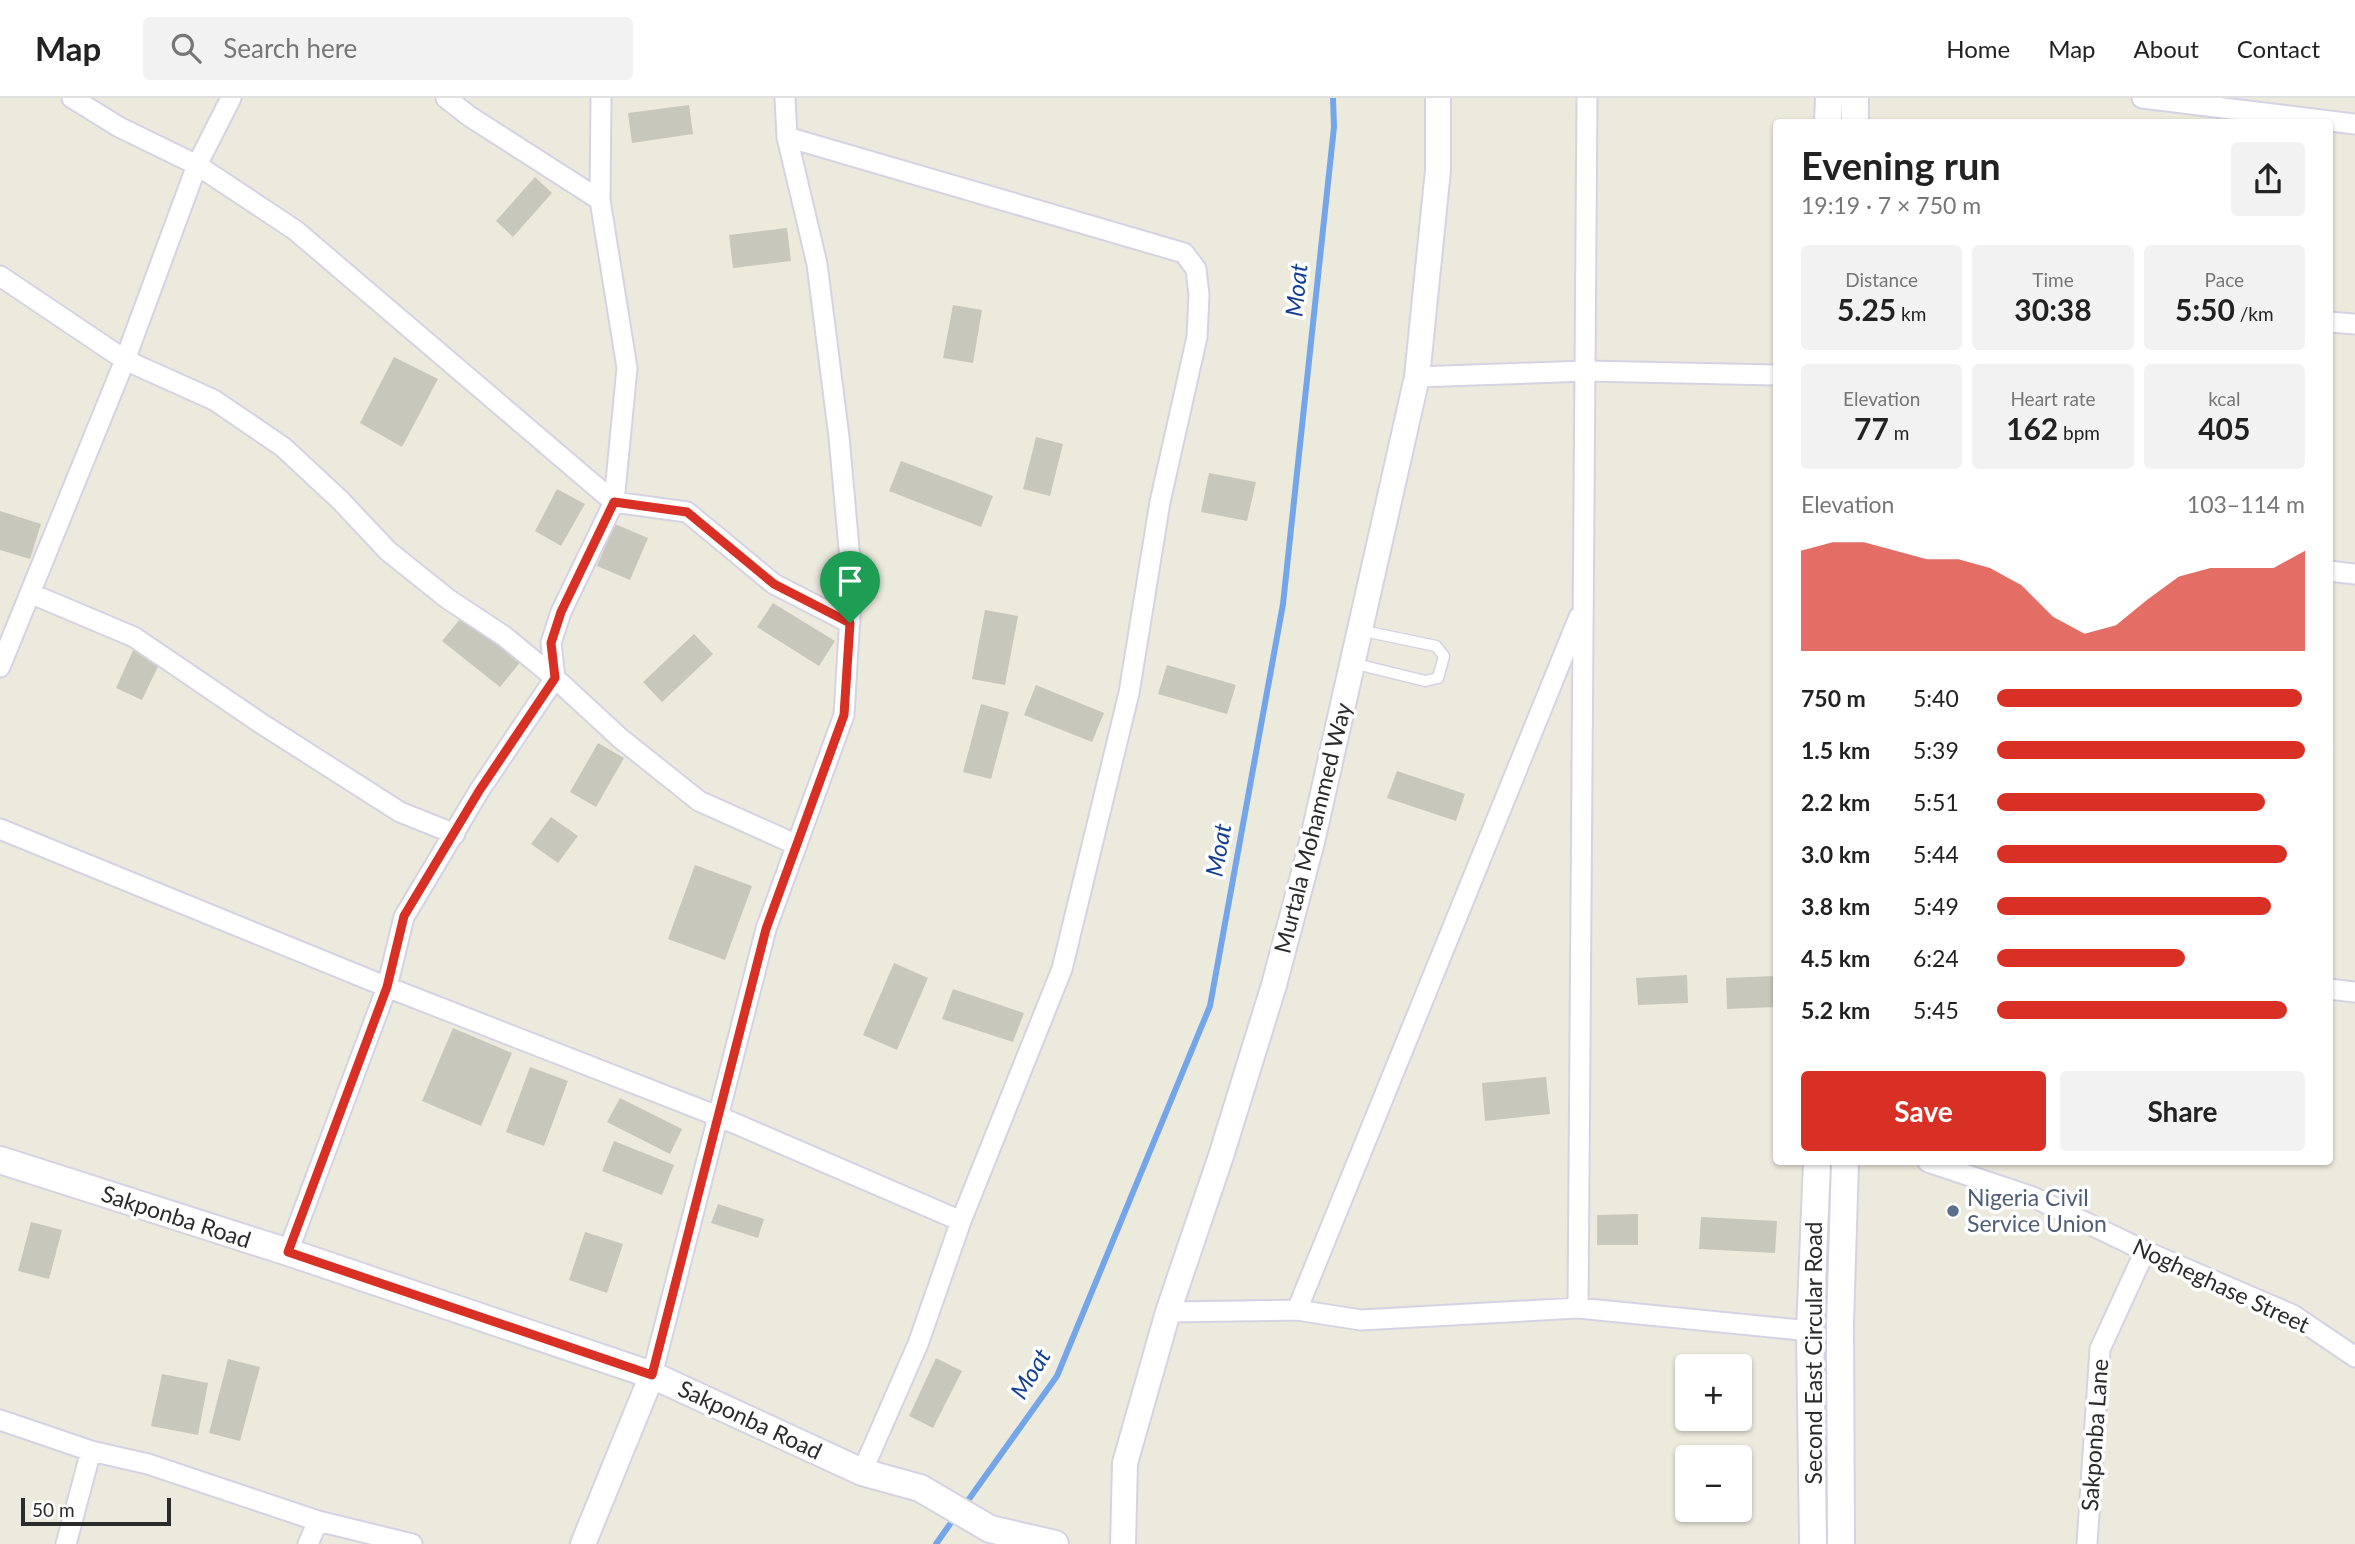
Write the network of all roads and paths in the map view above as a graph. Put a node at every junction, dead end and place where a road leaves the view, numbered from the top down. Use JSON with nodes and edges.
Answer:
{"nodes":[{"id":1,"x":72,"y":98,"type":"edge"},
{"id":2,"x":231,"y":98,"type":"edge"},
{"id":3,"x":446,"y":98,"type":"edge"},
{"id":4,"x":601,"y":98,"type":"edge"},
{"id":5,"x":785,"y":98,"type":"edge"},
{"id":6,"x":1438,"y":98,"type":"edge"},
{"id":7,"x":1587,"y":98,"type":"edge"},
{"id":8,"x":1829,"y":98,"type":"edge"},
{"id":9,"x":1854,"y":98,"type":"edge"},
{"id":10,"x":2141,"y":98,"type":"edge"},
{"id":11,"x":1828,"y":119,"type":"edge"},
{"id":12,"x":1855,"y":119,"type":"edge"},
{"id":13,"x":2314,"y":119,"type":"edge"},
{"id":14,"x":2333,"y":121,"type":"edge"},
{"id":15,"x":2355,"y":124,"type":"edge"},
{"id":16,"x":787,"y":137,"type":"junction"},
{"id":17,"x":197,"y":165,"type":"junction"},
{"id":18,"x":600,"y":200,"type":"junction"},
{"id":19,"x":0,"y":275,"type":"edge"},
{"id":20,"x":2333,"y":323,"type":"edge"},
{"id":21,"x":2355,"y":324,"type":"edge"},
{"id":22,"x":125,"y":360,"type":"junction"},
{"id":23,"x":1586,"y":371,"type":"junction"},
{"id":24,"x":1773,"y":375,"type":"edge"},
{"id":25,"x":1416,"y":377,"type":"junction"},
{"id":26,"x":614,"y":502,"type":"junction"},
{"id":27,"x":2333,"y":571,"type":"edge"},
{"id":28,"x":2355,"y":574,"type":"edge"},
{"id":29,"x":32,"y":594,"type":"junction"},
{"id":30,"x":1584,"y":607,"type":"junction"},
{"id":31,"x":850,"y":623,"type":"junction"},
{"id":32,"x":1359,"y":630,"type":"junction"},
{"id":33,"x":1352,"y":663,"type":"junction"},
{"id":34,"x":0,"y":667,"type":"edge"},
{"id":35,"x":555,"y":678,"type":"junction"},
{"id":36,"x":0,"y":829,"type":"edge"},
{"id":37,"x":455,"y":834,"type":"junction"},
{"id":38,"x":797,"y":845,"type":"junction"},
{"id":39,"x":387,"y":987,"type":"junction"},
{"id":40,"x":2333,"y":989,"type":"edge"},
{"id":41,"x":2355,"y":992,"type":"edge"},
{"id":42,"x":720,"y":1118,"type":"junction"},
{"id":43,"x":0,"y":1160,"type":"edge"},
{"id":44,"x":1817,"y":1165,"type":"edge"},
{"id":45,"x":1845,"y":1165,"type":"edge"},
{"id":46,"x":1937,"y":1165,"type":"edge"},
{"id":47,"x":961,"y":1221,"type":"junction"},
{"id":48,"x":2145,"y":1251,"type":"junction"},
{"id":49,"x":288,"y":1252,"type":"junction"},
{"id":50,"x":1578,"y":1308,"type":"junction"},
{"id":51,"x":1297,"y":1310,"type":"junction"},
{"id":52,"x":1168,"y":1312,"type":"junction"},
{"id":53,"x":1810,"y":1331,"type":"junction"},
{"id":54,"x":2355,"y":1357,"type":"edge"},
{"id":55,"x":652,"y":1375,"type":"junction"},
{"id":56,"x":0,"y":1420,"type":"edge"},
{"id":57,"x":91,"y":1451,"type":"junction"},
{"id":58,"x":862,"y":1472,"type":"junction"},
{"id":59,"x":318,"y":1521,"type":"junction"},
{"id":60,"x":66,"y":1544,"type":"edge"},
{"id":61,"x":308,"y":1544,"type":"edge"},
{"id":62,"x":412,"y":1544,"type":"edge"},
{"id":63,"x":583,"y":1544,"type":"edge"},
{"id":64,"x":1055,"y":1544,"type":"edge"},
{"id":65,"x":1123,"y":1544,"type":"edge"},
{"id":66,"x":1813,"y":1544,"type":"edge"},
{"id":67,"x":1841,"y":1544,"type":"edge"},
{"id":68,"x":2087,"y":1544,"type":"edge"}],
"edges":[{"from":1,"to":17,"type":"street"},
{"from":2,"to":17,"type":"street"},
{"from":3,"to":18,"type":"street"},
{"from":4,"to":18,"type":"street"},
{"from":5,"to":16,"type":"street"},
{"from":6,"to":25,"type":"street","name":"Murtala Mohammed Way"},
{"from":7,"to":23,"type":"street"},
{"from":8,"to":11,"type":"main road"},
{"from":9,"to":12,"type":"main road"},
{"from":10,"to":13,"type":"street"},
{"from":14,"to":15,"type":"street"},
{"from":16,"to":31,"type":"street"},
{"from":16,"to":47,"type":"street"},
{"from":17,"to":22,"type":"street"},
{"from":17,"to":26,"type":"street"},
{"from":18,"to":26,"type":"street"},
{"from":19,"to":22,"type":"street"},
{"from":20,"to":21,"type":"street"},
{"from":22,"to":29,"type":"street"},
{"from":22,"to":35,"type":"street"},
{"from":23,"to":24,"type":"street"},
{"from":23,"to":25,"type":"street"},
{"from":23,"to":30,"type":"street"},
{"from":25,"to":32,"type":"street","name":"Murtala Mohammed Way"},
{"from":26,"to":31,"type":"street"},
{"from":26,"to":35,"type":"street"},
{"from":27,"to":28,"type":"street"},
{"from":29,"to":34,"type":"street"},
{"from":29,"to":37,"type":"street"},
{"from":30,"to":50,"type":"street"},
{"from":30,"to":51,"type":"street"},
{"from":31,"to":38,"type":"street"},
{"from":32,"to":33,"type":"street","name":"Murtala Mohammed Way"},
{"from":32,"to":33,"type":"lane"},
{"from":33,"to":52,"type":"street","name":"Murtala Mohammed Way"},
{"from":35,"to":37,"type":"street"},
{"from":35,"to":38,"type":"street"},
{"from":36,"to":39,"type":"street"},
{"from":37,"to":39,"type":"street"},
{"from":38,"to":42,"type":"street"},
{"from":39,"to":42,"type":"street"},
{"from":39,"to":49,"type":"street"},
{"from":40,"to":41,"type":"street"},
{"from":42,"to":47,"type":"street"},
{"from":42,"to":55,"type":"street"},
{"from":43,"to":49,"type":"main road","name":"Sakponba Road"},
{"from":44,"to":53,"type":"main road","name":"Second East Circular Road"},
{"from":45,"to":67,"type":"main road","name":"Second East Circular Road"},
{"from":46,"to":48,"type":"street","name":"Nogheghase Street"},
{"from":47,"to":58,"type":"street"},
{"from":48,"to":54,"type":"street","name":"Nogheghase Street"},
{"from":48,"to":68,"type":"street","name":"Sakponba Lane"},
{"from":49,"to":55,"type":"main road","name":"Sakponba Road"},
{"from":50,"to":51,"type":"street"},
{"from":50,"to":53,"type":"street"},
{"from":51,"to":52,"type":"street"},
{"from":52,"to":65,"type":"street","name":"Murtala Mohammed Way"},
{"from":53,"to":66,"type":"main road","name":"Second East Circular Road"},
{"from":55,"to":58,"type":"main road","name":"Sakponba Road"},
{"from":55,"to":63,"type":"street"},
{"from":56,"to":57,"type":"street"},
{"from":57,"to":59,"type":"street"},
{"from":57,"to":60,"type":"street"},
{"from":58,"to":64,"type":"main road","name":"Sakponba Road"},
{"from":59,"to":61,"type":"street"},
{"from":59,"to":62,"type":"street"}]}
